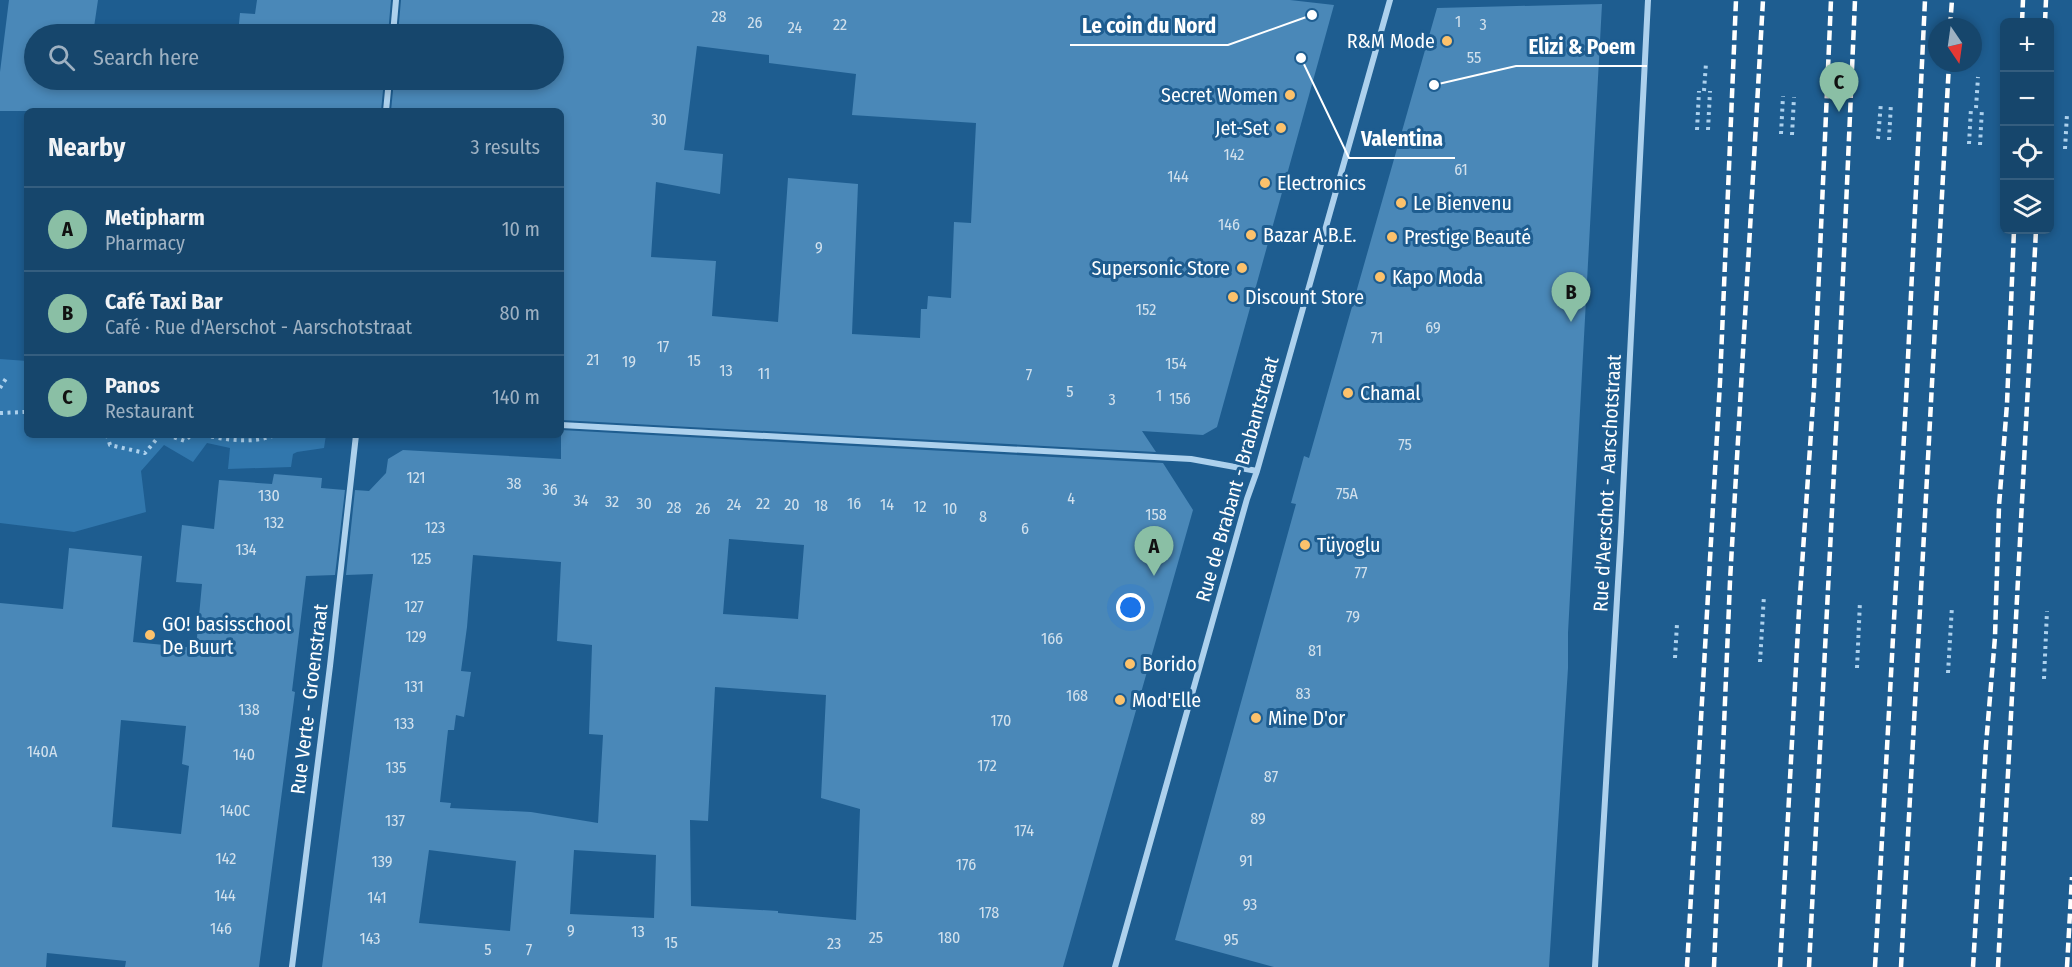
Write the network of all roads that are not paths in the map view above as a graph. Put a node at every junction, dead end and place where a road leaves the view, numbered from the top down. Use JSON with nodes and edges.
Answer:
{"nodes":[{"id":1,"x":396,"y":0,"type":"edge"},
{"id":2,"x":1390,"y":0,"type":"edge"},
{"id":3,"x":1648,"y":0,"type":"edge"},
{"id":4,"x":394,"y":24,"type":"edge"},
{"id":5,"x":388,"y":90,"type":"edge"},
{"id":6,"x":386,"y":108,"type":"edge"},
{"id":7,"x":564,"y":425,"type":"edge"},
{"id":8,"x":356,"y":438,"type":"edge"},
{"id":9,"x":1257,"y":471,"type":"junction"},
{"id":10,"x":292,"y":967,"type":"edge"},
{"id":11,"x":1115,"y":967,"type":"edge"},
{"id":12,"x":1595,"y":967,"type":"edge"}],
"edges":[{"from":1,"to":4,"type":"street"},
{"from":2,"to":9,"type":"street","name":"Rue de Brabant - Brabantstraat"},
{"from":3,"to":12,"type":"street","name":"Rue d'Aerschot - Aarschotstraat"},
{"from":5,"to":6,"type":"street"},
{"from":7,"to":9,"type":"street"},
{"from":8,"to":10,"type":"street","name":"Rue Verte - Groenstraat"},
{"from":9,"to":11,"type":"street","name":"Rue de Brabant - Brabantstraat"}]}
